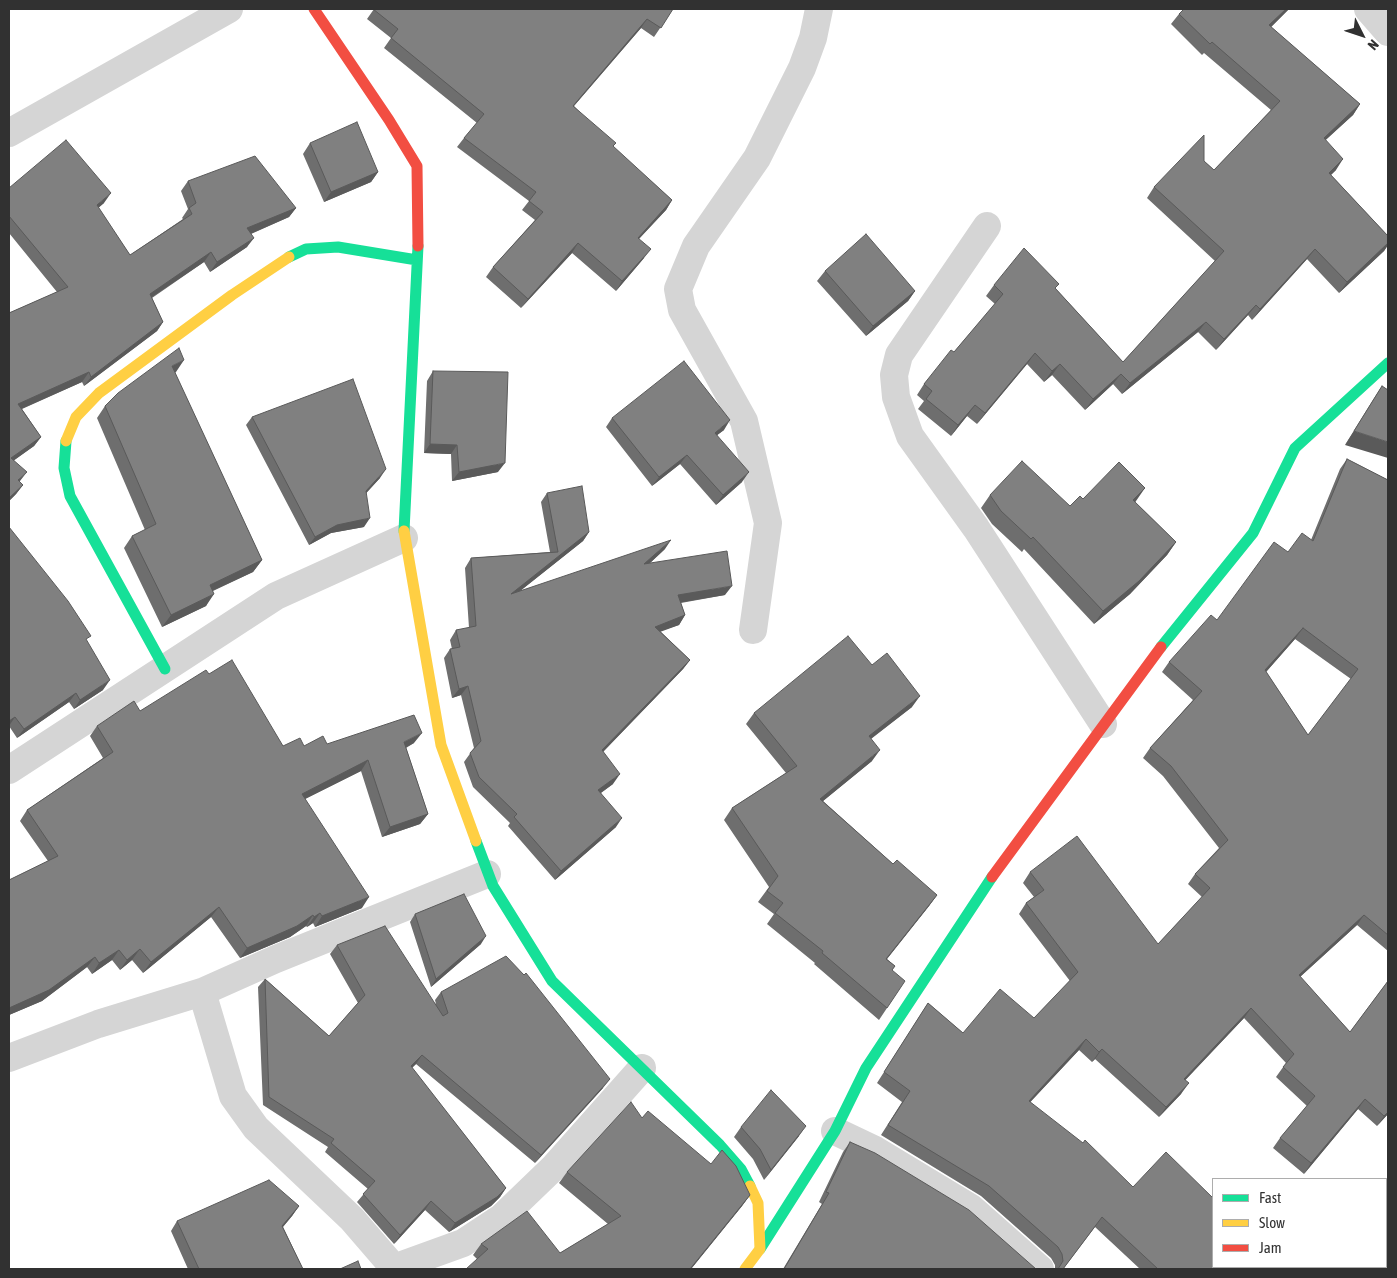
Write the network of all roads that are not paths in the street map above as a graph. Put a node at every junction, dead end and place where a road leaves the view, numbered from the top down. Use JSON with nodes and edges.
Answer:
{"nodes":[{"id":1,"x":229,"y":9,"type":"edge"},
{"id":2,"x":314,"y":9,"type":"edge"},
{"id":3,"x":819,"y":9,"type":"edge"},
{"id":4,"x":1368,"y":9,"type":"edge"},
{"id":5,"x":1388,"y":32,"type":"edge"},
{"id":6,"x":9,"y":133,"type":"edge"},
{"id":7,"x":987,"y":226,"type":"dead end"},
{"id":8,"x":417,"y":260,"type":"junction"},
{"id":9,"x":1388,"y":363,"type":"edge"},
{"id":10,"x":404,"y":538,"type":"junction"},
{"id":11,"x":753,"y":630,"type":"dead end"},
{"id":12,"x":165,"y":669,"type":"junction"},
{"id":13,"x":1103,"y":724,"type":"junction"},
{"id":14,"x":9,"y":770,"type":"edge"},
{"id":15,"x":487,"y":874,"type":"junction"},
{"id":16,"x":202,"y":992,"type":"junction"},
{"id":17,"x":9,"y":1058,"type":"edge"},
{"id":18,"x":642,"y":1068,"type":"junction"},
{"id":19,"x":835,"y":1131,"type":"junction"},
{"id":20,"x":760,"y":1249,"type":"junction"},
{"id":21,"x":395,"y":1268,"type":"edge"},
{"id":22,"x":745,"y":1269,"type":"edge"},
{"id":23,"x":1040,"y":1269,"type":"edge"}],
"edges":[{"from":1,"to":6,"type":"street"},
{"from":2,"to":8,"type":"street"},
{"from":3,"to":11,"type":"street"},
{"from":4,"to":5,"type":"street"},
{"from":7,"to":13,"type":"street"},
{"from":8,"to":10,"type":"street"},
{"from":8,"to":12,"type":"street"},
{"from":9,"to":13,"type":"street"},
{"from":10,"to":12,"type":"street"},
{"from":10,"to":15,"type":"street"},
{"from":12,"to":14,"type":"street"},
{"from":13,"to":19,"type":"street"},
{"from":15,"to":16,"type":"street"},
{"from":15,"to":18,"type":"street"},
{"from":16,"to":17,"type":"street"},
{"from":16,"to":21,"type":"street"},
{"from":18,"to":20,"type":"street"},
{"from":18,"to":21,"type":"street"},
{"from":19,"to":20,"type":"street"},
{"from":19,"to":23,"type":"street"},
{"from":20,"to":22,"type":"street"}]}
